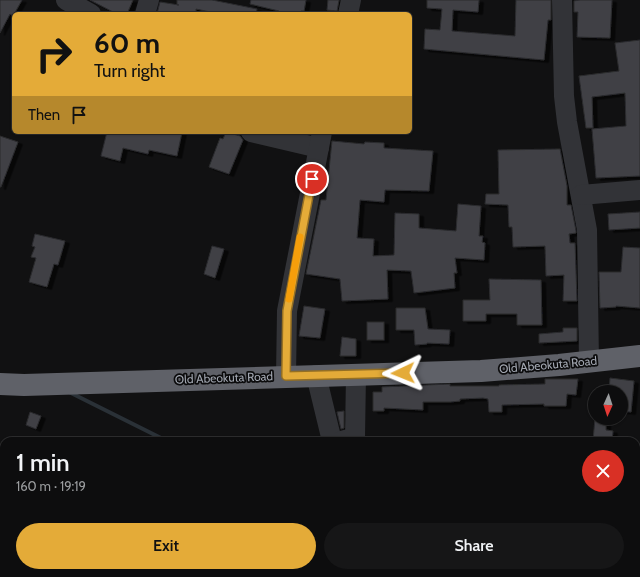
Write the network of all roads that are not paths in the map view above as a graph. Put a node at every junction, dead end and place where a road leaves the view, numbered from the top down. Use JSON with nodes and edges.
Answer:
{"nodes":[{"id":1,"x":66,"y":0,"type":"edge"},
{"id":2,"x":148,"y":0,"type":"edge"},
{"id":3,"x":350,"y":0,"type":"edge"},
{"id":4,"x":562,"y":0,"type":"edge"},
{"id":5,"x":87,"y":12,"type":"edge"},
{"id":6,"x":145,"y":12,"type":"edge"},
{"id":7,"x":348,"y":12,"type":"edge"},
{"id":8,"x":268,"y":134,"type":"edge"},
{"id":9,"x":320,"y":140,"type":"edge"},
{"id":10,"x":640,"y":190,"type":"edge"},
{"id":11,"x":581,"y":195,"type":"junction"},
{"id":12,"x":640,"y":356,"type":"edge"},
{"id":13,"x":589,"y":362,"type":"junction"},
{"id":14,"x":356,"y":374,"type":"junction"},
{"id":15,"x":316,"y":375,"type":"junction"},
{"id":16,"x":286,"y":376,"type":"junction"},
{"id":17,"x":0,"y":384,"type":"edge"},
{"id":18,"x":356,"y":398,"type":"junction"},
{"id":19,"x":322,"y":402,"type":"junction"},
{"id":20,"x":331,"y":437,"type":"edge"},
{"id":21,"x":354,"y":437,"type":"edge"}],
"edges":[{"from":1,"to":5,"type":"street"},
{"from":2,"to":6,"type":"street"},
{"from":3,"to":7,"type":"street"},
{"from":4,"to":11,"type":"street"},
{"from":8,"to":9,"type":"street"},
{"from":9,"to":16,"type":"street"},
{"from":10,"to":11,"type":"street"},
{"from":11,"to":13,"type":"street"},
{"from":12,"to":13,"type":"highway","name":"Old Abeokuta Road"},
{"from":13,"to":14,"type":"highway","name":"Old Abeokuta Road"},
{"from":14,"to":15,"type":"highway","name":"Old Abeokuta Road"},
{"from":14,"to":18,"type":"street"},
{"from":15,"to":16,"type":"highway","name":"Old Abeokuta Road"},
{"from":15,"to":19,"type":"street"},
{"from":16,"to":17,"type":"highway","name":"Old Abeokuta Road"},
{"from":18,"to":19,"type":"street"},
{"from":18,"to":21,"type":"street"},
{"from":19,"to":20,"type":"street"}]}
